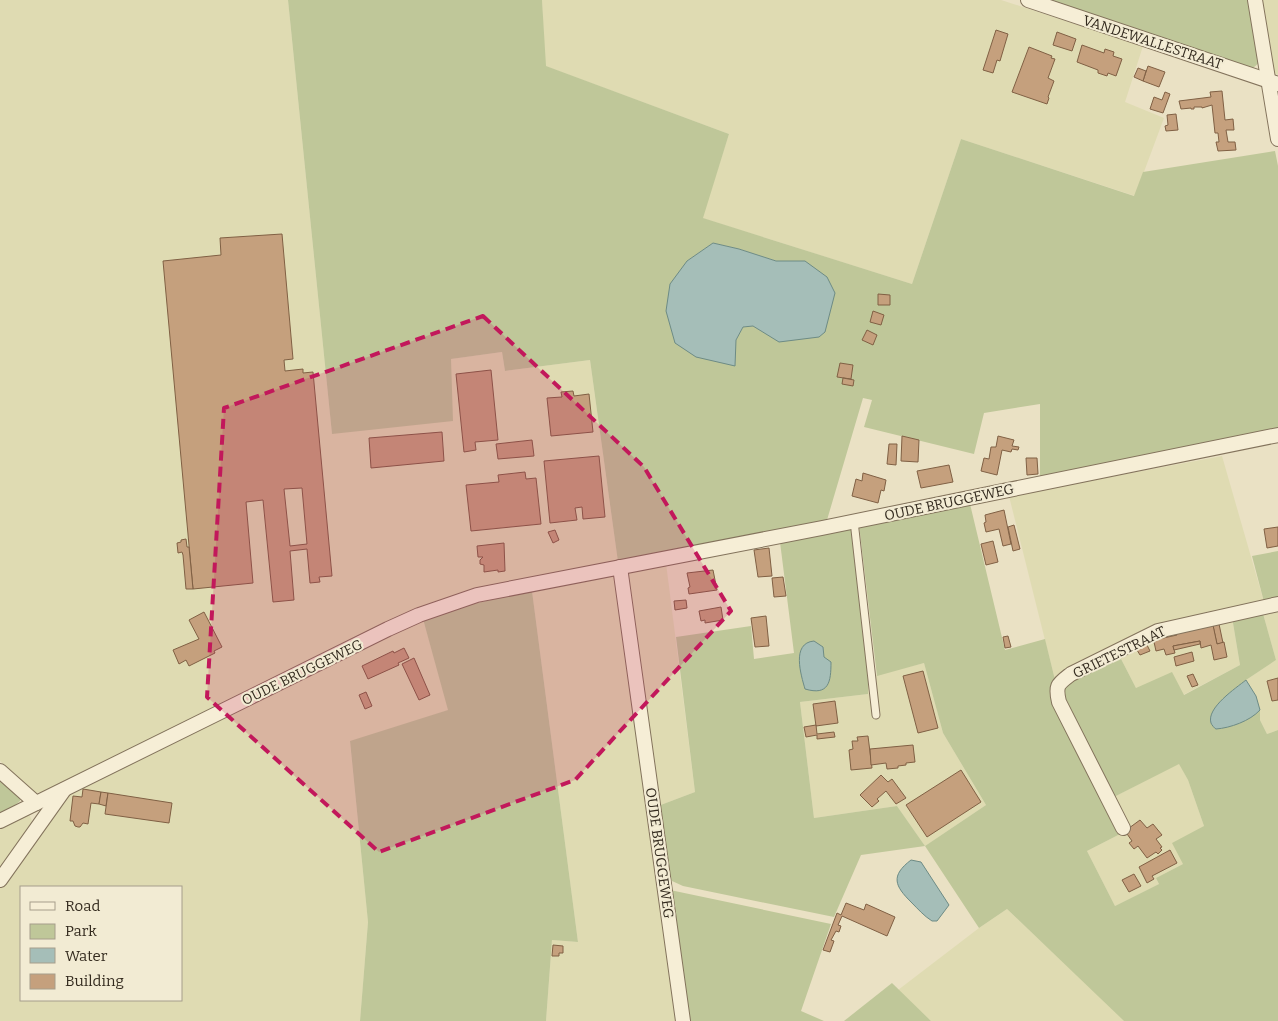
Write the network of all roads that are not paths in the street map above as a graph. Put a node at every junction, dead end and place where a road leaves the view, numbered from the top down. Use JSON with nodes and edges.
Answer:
{"nodes":[{"id":1,"x":1028,"y":0,"type":"edge"},
{"id":2,"x":1255,"y":0,"type":"edge"},
{"id":3,"x":1273,"y":82,"type":"edge"},
{"id":4,"x":1278,"y":139,"type":"edge"},
{"id":5,"x":1278,"y":435,"type":"edge"},
{"id":6,"x":854,"y":521,"type":"junction"},
{"id":7,"x":620,"y":567,"type":"junction"},
{"id":8,"x":1278,"y":604,"type":"edge"},
{"id":9,"x":876,"y":715,"type":"dead end"},
{"id":10,"x":0,"y":771,"type":"edge"},
{"id":11,"x":64,"y":789,"type":"junction"},
{"id":12,"x":36,"y":803,"type":"junction"},
{"id":13,"x":0,"y":820,"type":"edge"},
{"id":14,"x":1123,"y":828,"type":"dead end"},
{"id":15,"x":0,"y":880,"type":"edge"},
{"id":16,"x":683,"y":1021,"type":"edge"}],
"edges":[{"from":1,"to":3,"type":"street","name":"VANDEWALLESTRAAT"},
{"from":2,"to":3,"type":"street"},
{"from":3,"to":4,"type":"street"},
{"from":5,"to":6,"type":"street","name":"OUDE BRUGGEWEG"},
{"from":6,"to":7,"type":"street","name":"OUDE BRUGGEWEG"},
{"from":6,"to":9,"type":"lane"},
{"from":7,"to":11,"type":"street","name":"OUDE BRUGGEWEG"},
{"from":7,"to":16,"type":"street","name":"OUDE BRUGGEWEG"},
{"from":8,"to":14,"type":"street","name":"GRIETESTRAAT"},
{"from":10,"to":12,"type":"street"},
{"from":11,"to":12,"type":"street","name":"OUDE BRUGGEWEG"},
{"from":11,"to":15,"type":"street"},
{"from":12,"to":13,"type":"street","name":"OUDE BRUGGEWEG"}]}
